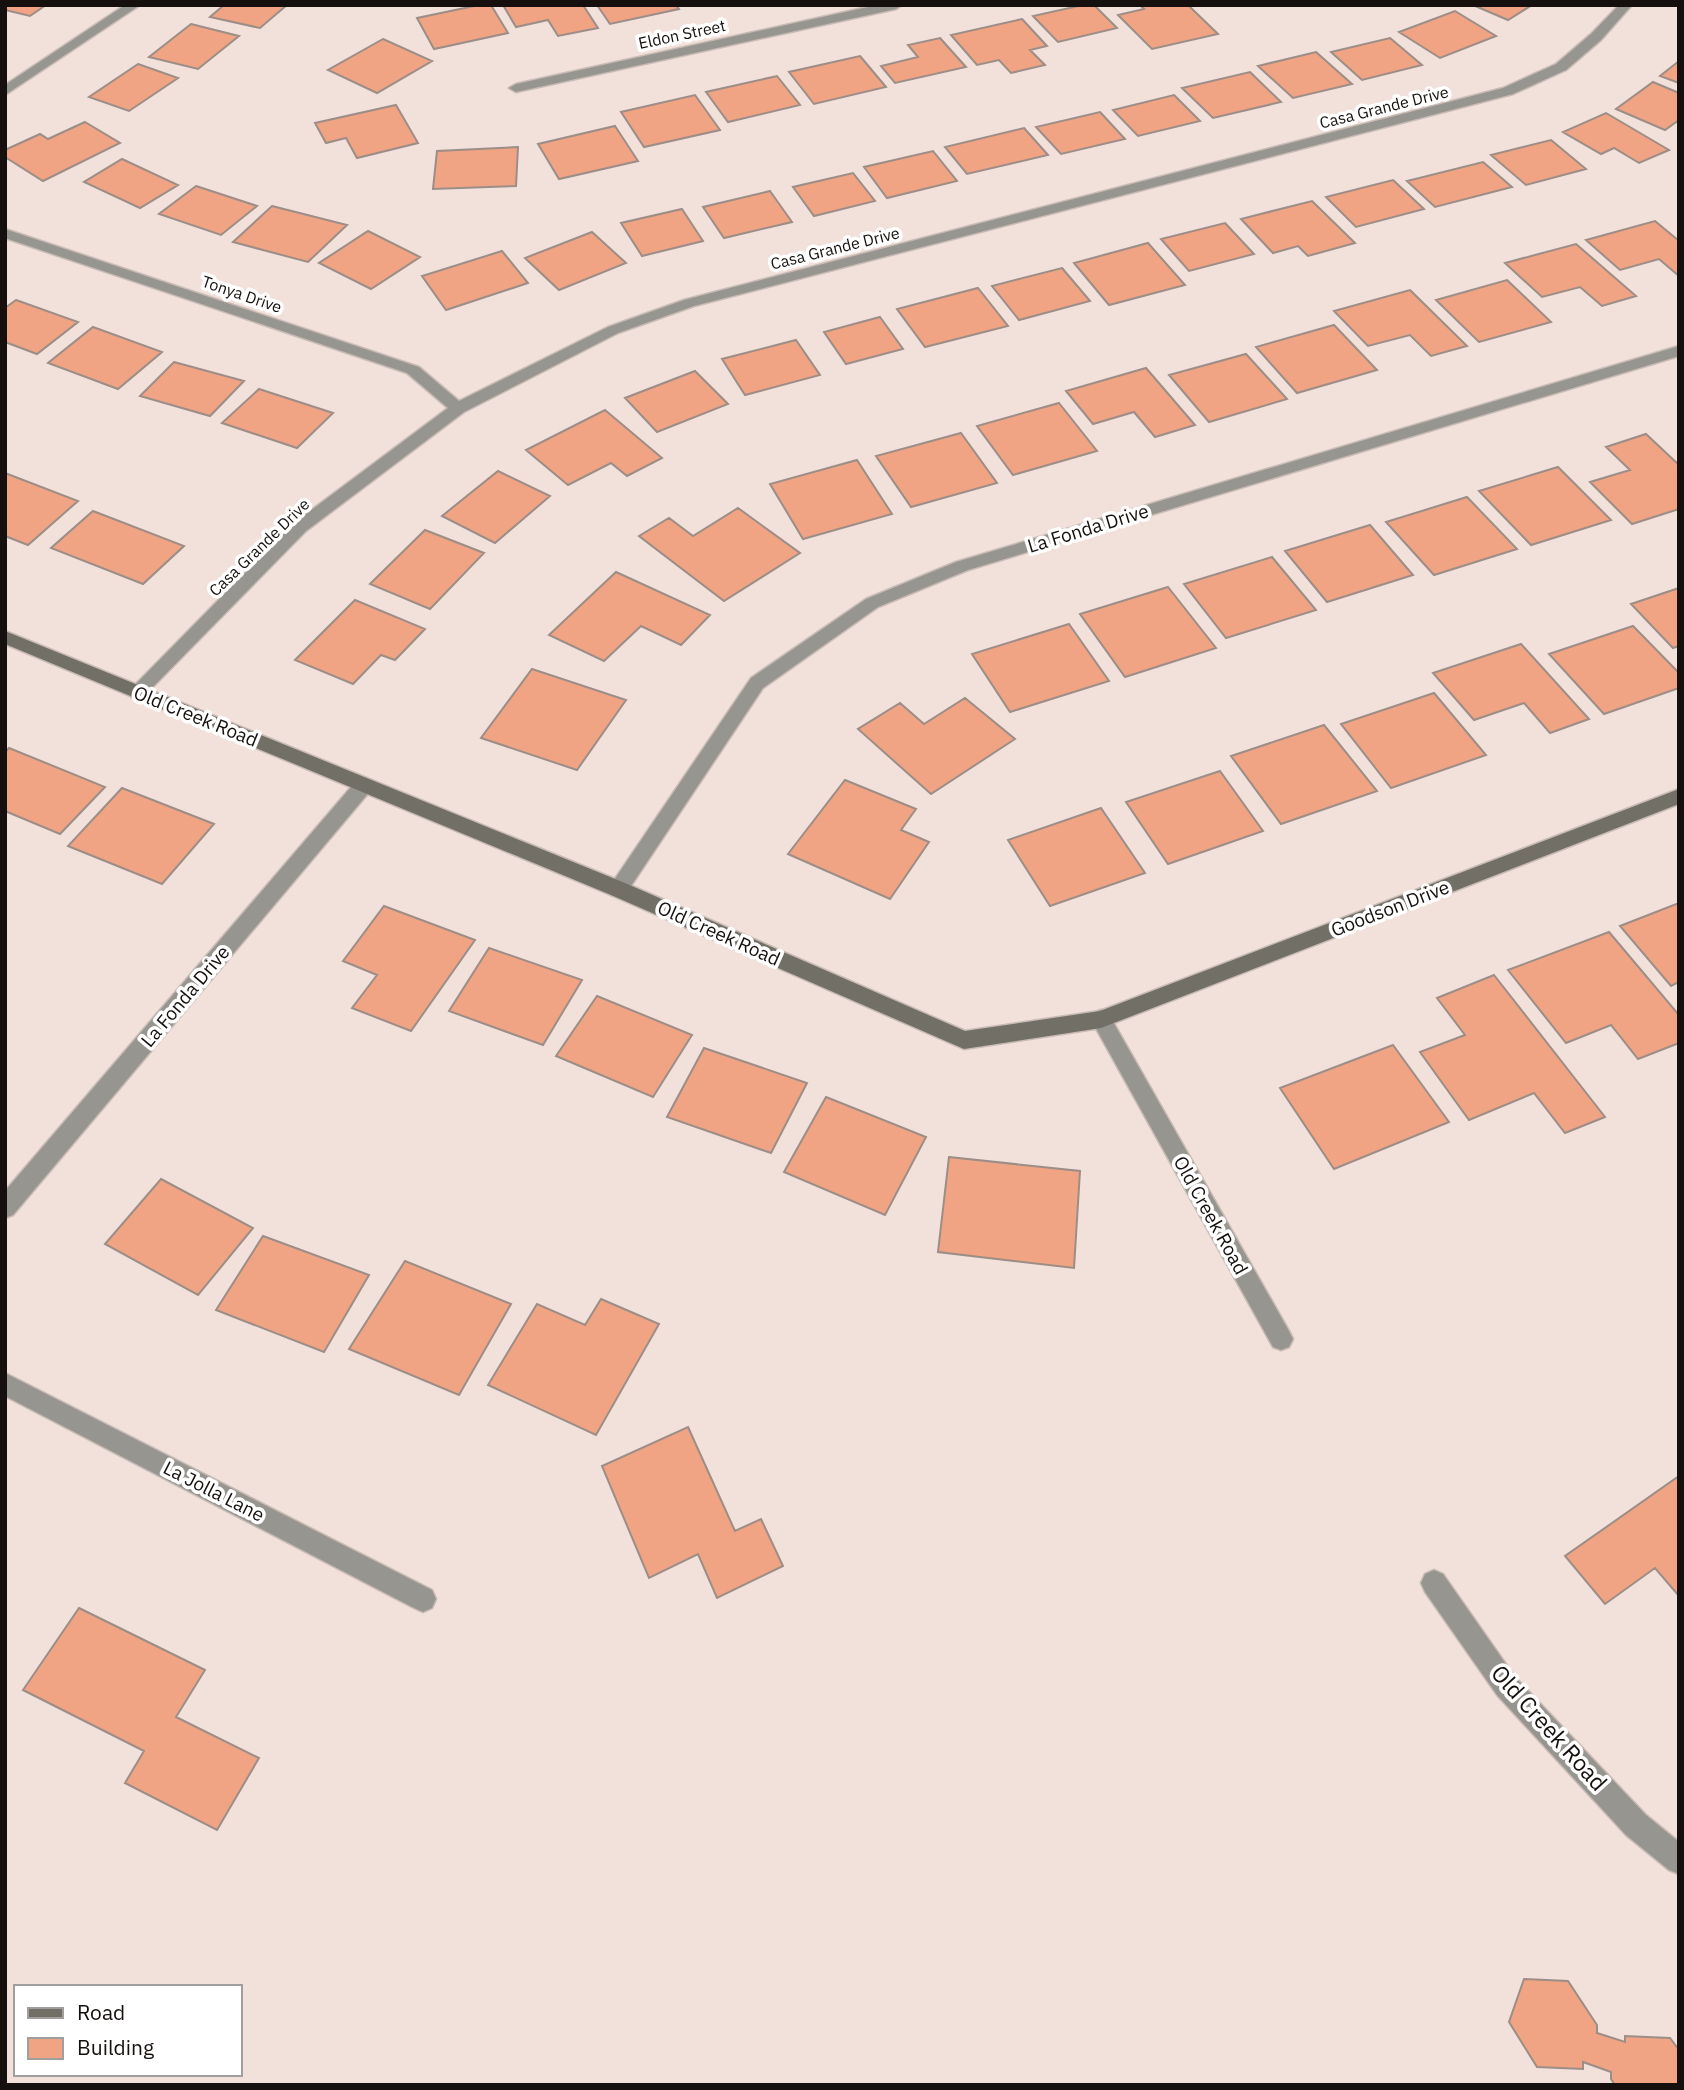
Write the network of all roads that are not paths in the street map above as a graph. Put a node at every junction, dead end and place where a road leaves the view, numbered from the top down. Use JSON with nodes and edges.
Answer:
{"nodes":[{"id":1,"x":134,"y":5,"type":"edge"},
{"id":2,"x":896,"y":5,"type":"edge"},
{"id":3,"x":1626,"y":5,"type":"edge"},
{"id":4,"x":516,"y":88,"type":"dead end"},
{"id":5,"x":5,"y":90,"type":"edge"},
{"id":6,"x":5,"y":233,"type":"edge"},
{"id":7,"x":1679,"y":351,"type":"edge"},
{"id":8,"x":458,"y":408,"type":"junction"},
{"id":9,"x":5,"y":637,"type":"edge"},
{"id":10,"x":137,"y":692,"type":"junction"},
{"id":11,"x":364,"y":785,"type":"junction"},
{"id":12,"x":1679,"y":796,"type":"edge"},
{"id":13,"x":618,"y":889,"type":"junction"},
{"id":14,"x":1101,"y":1019,"type":"junction"},
{"id":15,"x":5,"y":1208,"type":"edge"},
{"id":16,"x":1281,"y":1339,"type":"dead end"},
{"id":17,"x":5,"y":1384,"type":"edge"},
{"id":18,"x":1434,"y":1583,"type":"dead end"},
{"id":19,"x":422,"y":1599,"type":"dead end"},
{"id":20,"x":1679,"y":1860,"type":"edge"}],
"edges":[{"from":1,"to":5,"type":"street"},
{"from":2,"to":4,"type":"street","name":"Eldon Street"},
{"from":3,"to":8,"type":"street","name":"Casa Grande Drive"},
{"from":6,"to":8,"type":"street","name":"Tonya Drive"},
{"from":7,"to":13,"type":"street","name":"La Fonda Drive"},
{"from":8,"to":10,"type":"street","name":"Casa Grande Drive"},
{"from":9,"to":10,"type":"street","name":"Old Creek Road"},
{"from":10,"to":11,"type":"street","name":"Old Creek Road"},
{"from":11,"to":13,"type":"street","name":"Old Creek Road"},
{"from":11,"to":15,"type":"street","name":"La Fonda Drive"},
{"from":12,"to":14,"type":"street","name":"Goodson Drive"},
{"from":13,"to":14,"type":"street","name":"Old Creek Road"},
{"from":14,"to":16,"type":"street","name":"Old Creek Road"},
{"from":17,"to":19,"type":"street","name":"La Jolla Lane"},
{"from":18,"to":20,"type":"street","name":"Old Creek Road"}]}
